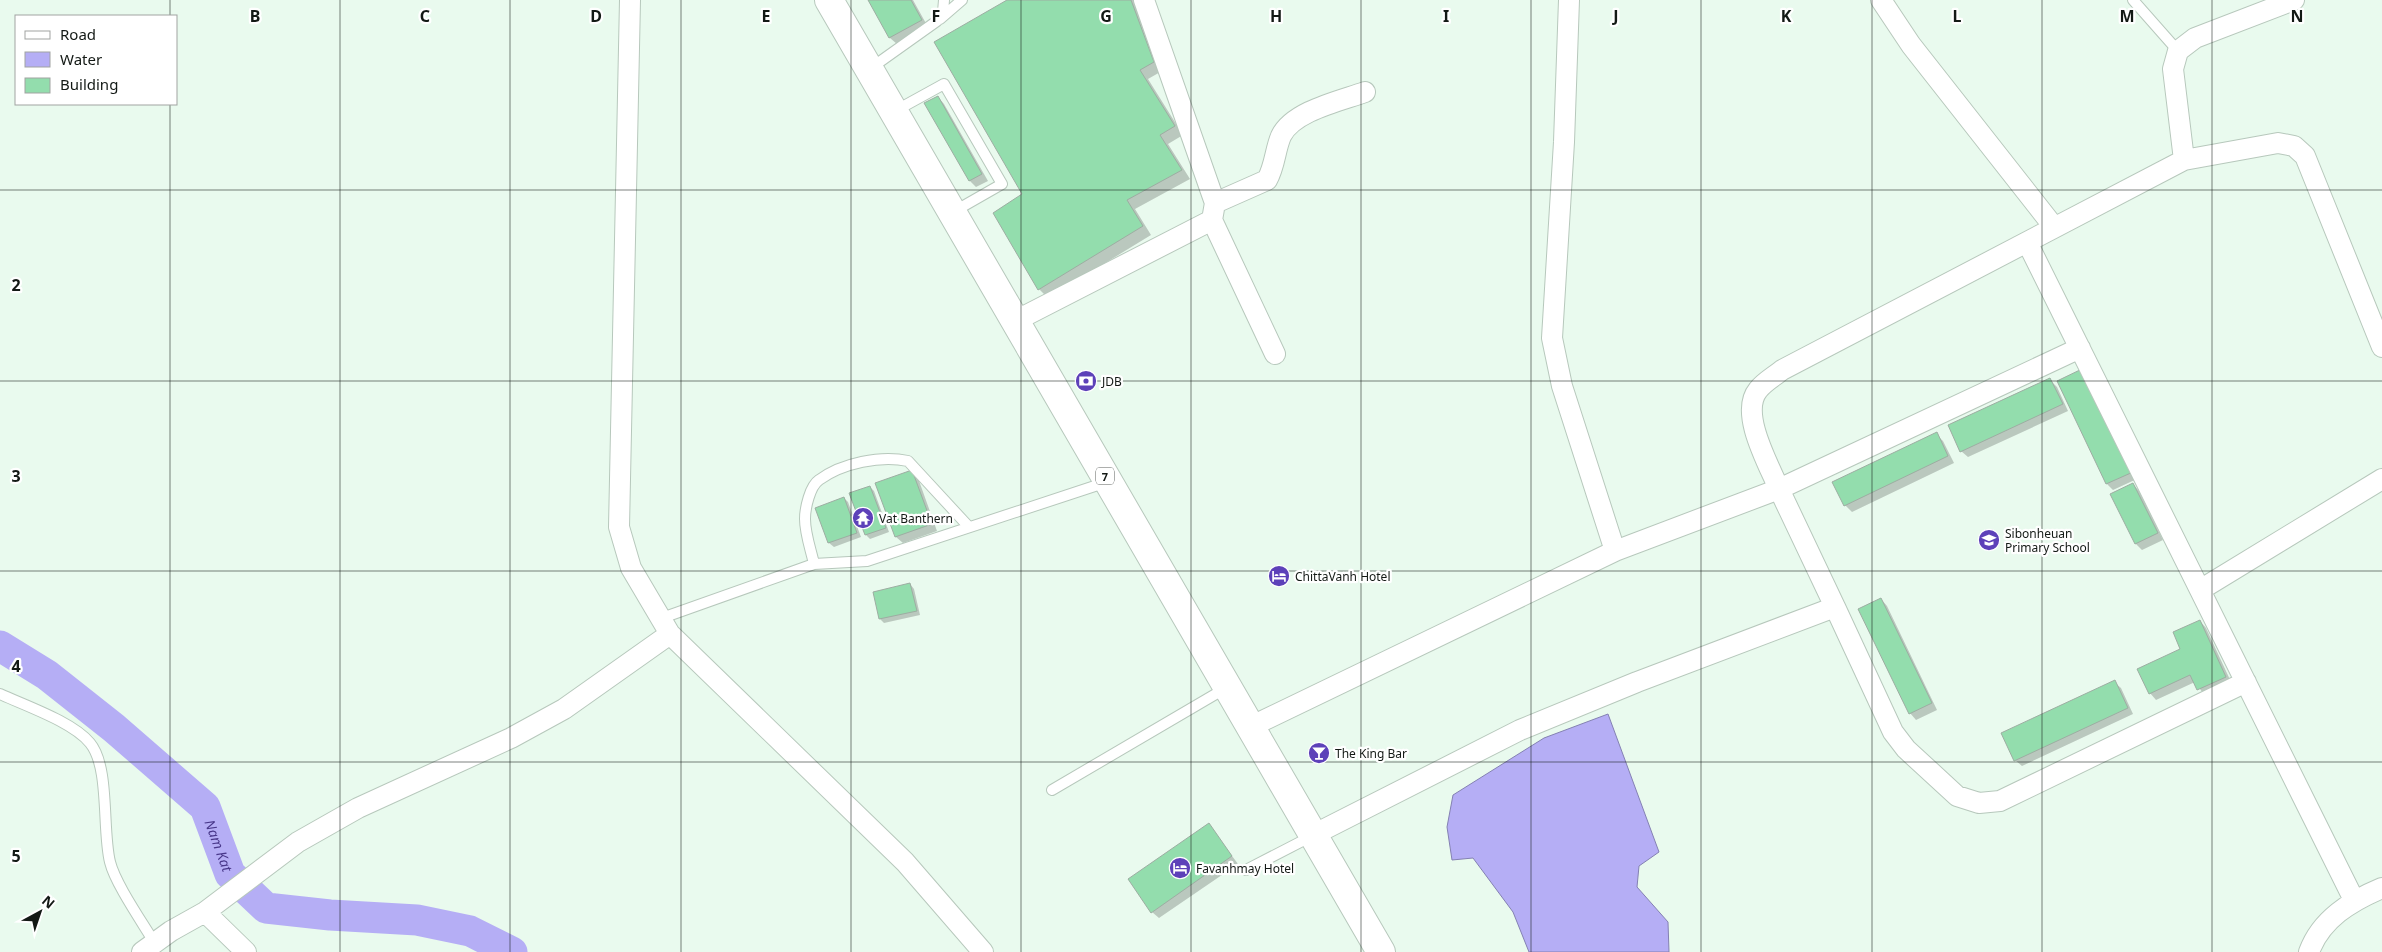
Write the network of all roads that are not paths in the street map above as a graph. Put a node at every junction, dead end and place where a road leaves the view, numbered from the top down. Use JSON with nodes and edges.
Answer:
{"nodes":[{"id":1,"x":630,"y":0,"type":"edge"},
{"id":2,"x":829,"y":0,"type":"edge"},
{"id":3,"x":944,"y":0,"type":"edge"},
{"id":4,"x":962,"y":0,"type":"edge"},
{"id":5,"x":1144,"y":0,"type":"edge"},
{"id":6,"x":1569,"y":0,"type":"edge"},
{"id":7,"x":1881,"y":0,"type":"edge"},
{"id":8,"x":2132,"y":0,"type":"edge"},
{"id":9,"x":2294,"y":0,"type":"edge"},
{"id":10,"x":937,"y":21,"type":"junction"},
{"id":11,"x":2178,"y":51,"type":"junction"},
{"id":12,"x":869,"y":70,"type":"junction"},
{"id":13,"x":1365,"y":92,"type":"dead end"},
{"id":14,"x":894,"y":111,"type":"junction"},
{"id":15,"x":2184,"y":160,"type":"junction"},
{"id":16,"x":952,"y":212,"type":"junction"},
{"id":17,"x":1214,"y":212,"type":"junction"},
{"id":18,"x":2054,"y":227,"type":"junction"},
{"id":19,"x":2028,"y":242,"type":"junction"},
{"id":20,"x":1015,"y":321,"type":"junction"},
{"id":21,"x":2080,"y":348,"type":"junction"},
{"id":22,"x":2382,"y":348,"type":"edge"},
{"id":23,"x":1275,"y":354,"type":"dead end"},
{"id":24,"x":2382,"y":479,"type":"edge"},
{"id":25,"x":1108,"y":482,"type":"junction"},
{"id":26,"x":1779,"y":489,"type":"junction"},
{"id":27,"x":969,"y":527,"type":"junction"},
{"id":28,"x":1615,"y":551,"type":"junction"},
{"id":29,"x":814,"y":564,"type":"junction"},
{"id":30,"x":2200,"y":590,"type":"junction"},
{"id":31,"x":1835,"y":607,"type":"junction"},
{"id":32,"x":666,"y":626,"type":"junction"},
{"id":33,"x":2246,"y":682,"type":"junction"},
{"id":34,"x":1227,"y":687,"type":"junction"},
{"id":35,"x":0,"y":694,"type":"edge"},
{"id":36,"x":1250,"y":727,"type":"junction"},
{"id":37,"x":1052,"y":790,"type":"dead end"},
{"id":38,"x":1313,"y":835,"type":"junction"},
{"id":39,"x":1246,"y":870,"type":"dead end"},
{"id":40,"x":2382,"y":888,"type":"edge"},
{"id":41,"x":2354,"y":900,"type":"junction"},
{"id":42,"x":205,"y":912,"type":"junction"},
{"id":43,"x":148,"y":947,"type":"edge"},
{"id":44,"x":246,"y":952,"type":"edge"},
{"id":45,"x":984,"y":952,"type":"edge"},
{"id":46,"x":1381,"y":952,"type":"edge"},
{"id":47,"x":2309,"y":952,"type":"edge"}],
"edges":[{"from":1,"to":32,"type":"street"},
{"from":2,"to":12,"type":"highway","number":"7"},
{"from":3,"to":10,"type":"lane"},
{"from":4,"to":10,"type":"lane"},
{"from":5,"to":17,"type":"street"},
{"from":6,"to":28,"type":"street"},
{"from":7,"to":18,"type":"street"},
{"from":8,"to":11,"type":"lane"},
{"from":9,"to":11,"type":"street"},
{"from":10,"to":12,"type":"lane"},
{"from":11,"to":15,"type":"street"},
{"from":12,"to":14,"type":"highway","number":"7"},
{"from":13,"to":17,"type":"street"},
{"from":14,"to":16,"type":"highway","number":"7"},
{"from":14,"to":16,"type":"lane"},
{"from":15,"to":18,"type":"street"},
{"from":15,"to":22,"type":"street"},
{"from":16,"to":20,"type":"highway","number":"7"},
{"from":17,"to":20,"type":"street"},
{"from":17,"to":23,"type":"street"},
{"from":18,"to":19,"type":"street"},
{"from":19,"to":21,"type":"street"},
{"from":19,"to":26,"type":"street"},
{"from":20,"to":25,"type":"highway","number":"7"},
{"from":21,"to":26,"type":"street"},
{"from":21,"to":30,"type":"street"},
{"from":24,"to":30,"type":"street"},
{"from":25,"to":27,"type":"lane"},
{"from":25,"to":34,"type":"highway","number":"7"},
{"from":26,"to":28,"type":"street"},
{"from":26,"to":31,"type":"street"},
{"from":27,"to":29,"type":"lane"},
{"from":27,"to":29,"type":"lane"},
{"from":28,"to":36,"type":"street"},
{"from":29,"to":32,"type":"lane"},
{"from":30,"to":33,"type":"street"},
{"from":31,"to":33,"type":"street"},
{"from":31,"to":38,"type":"street"},
{"from":32,"to":42,"type":"street"},
{"from":32,"to":45,"type":"street"},
{"from":33,"to":41,"type":"street"},
{"from":34,"to":36,"type":"highway","number":"7"},
{"from":34,"to":37,"type":"lane"},
{"from":35,"to":43,"type":"lane"},
{"from":36,"to":38,"type":"highway","number":"7"},
{"from":38,"to":39,"type":"lane"},
{"from":38,"to":46,"type":"highway","number":"7"},
{"from":40,"to":41,"type":"street"},
{"from":41,"to":47,"type":"street"},
{"from":42,"to":43,"type":"street"},
{"from":42,"to":44,"type":"street"}]}
